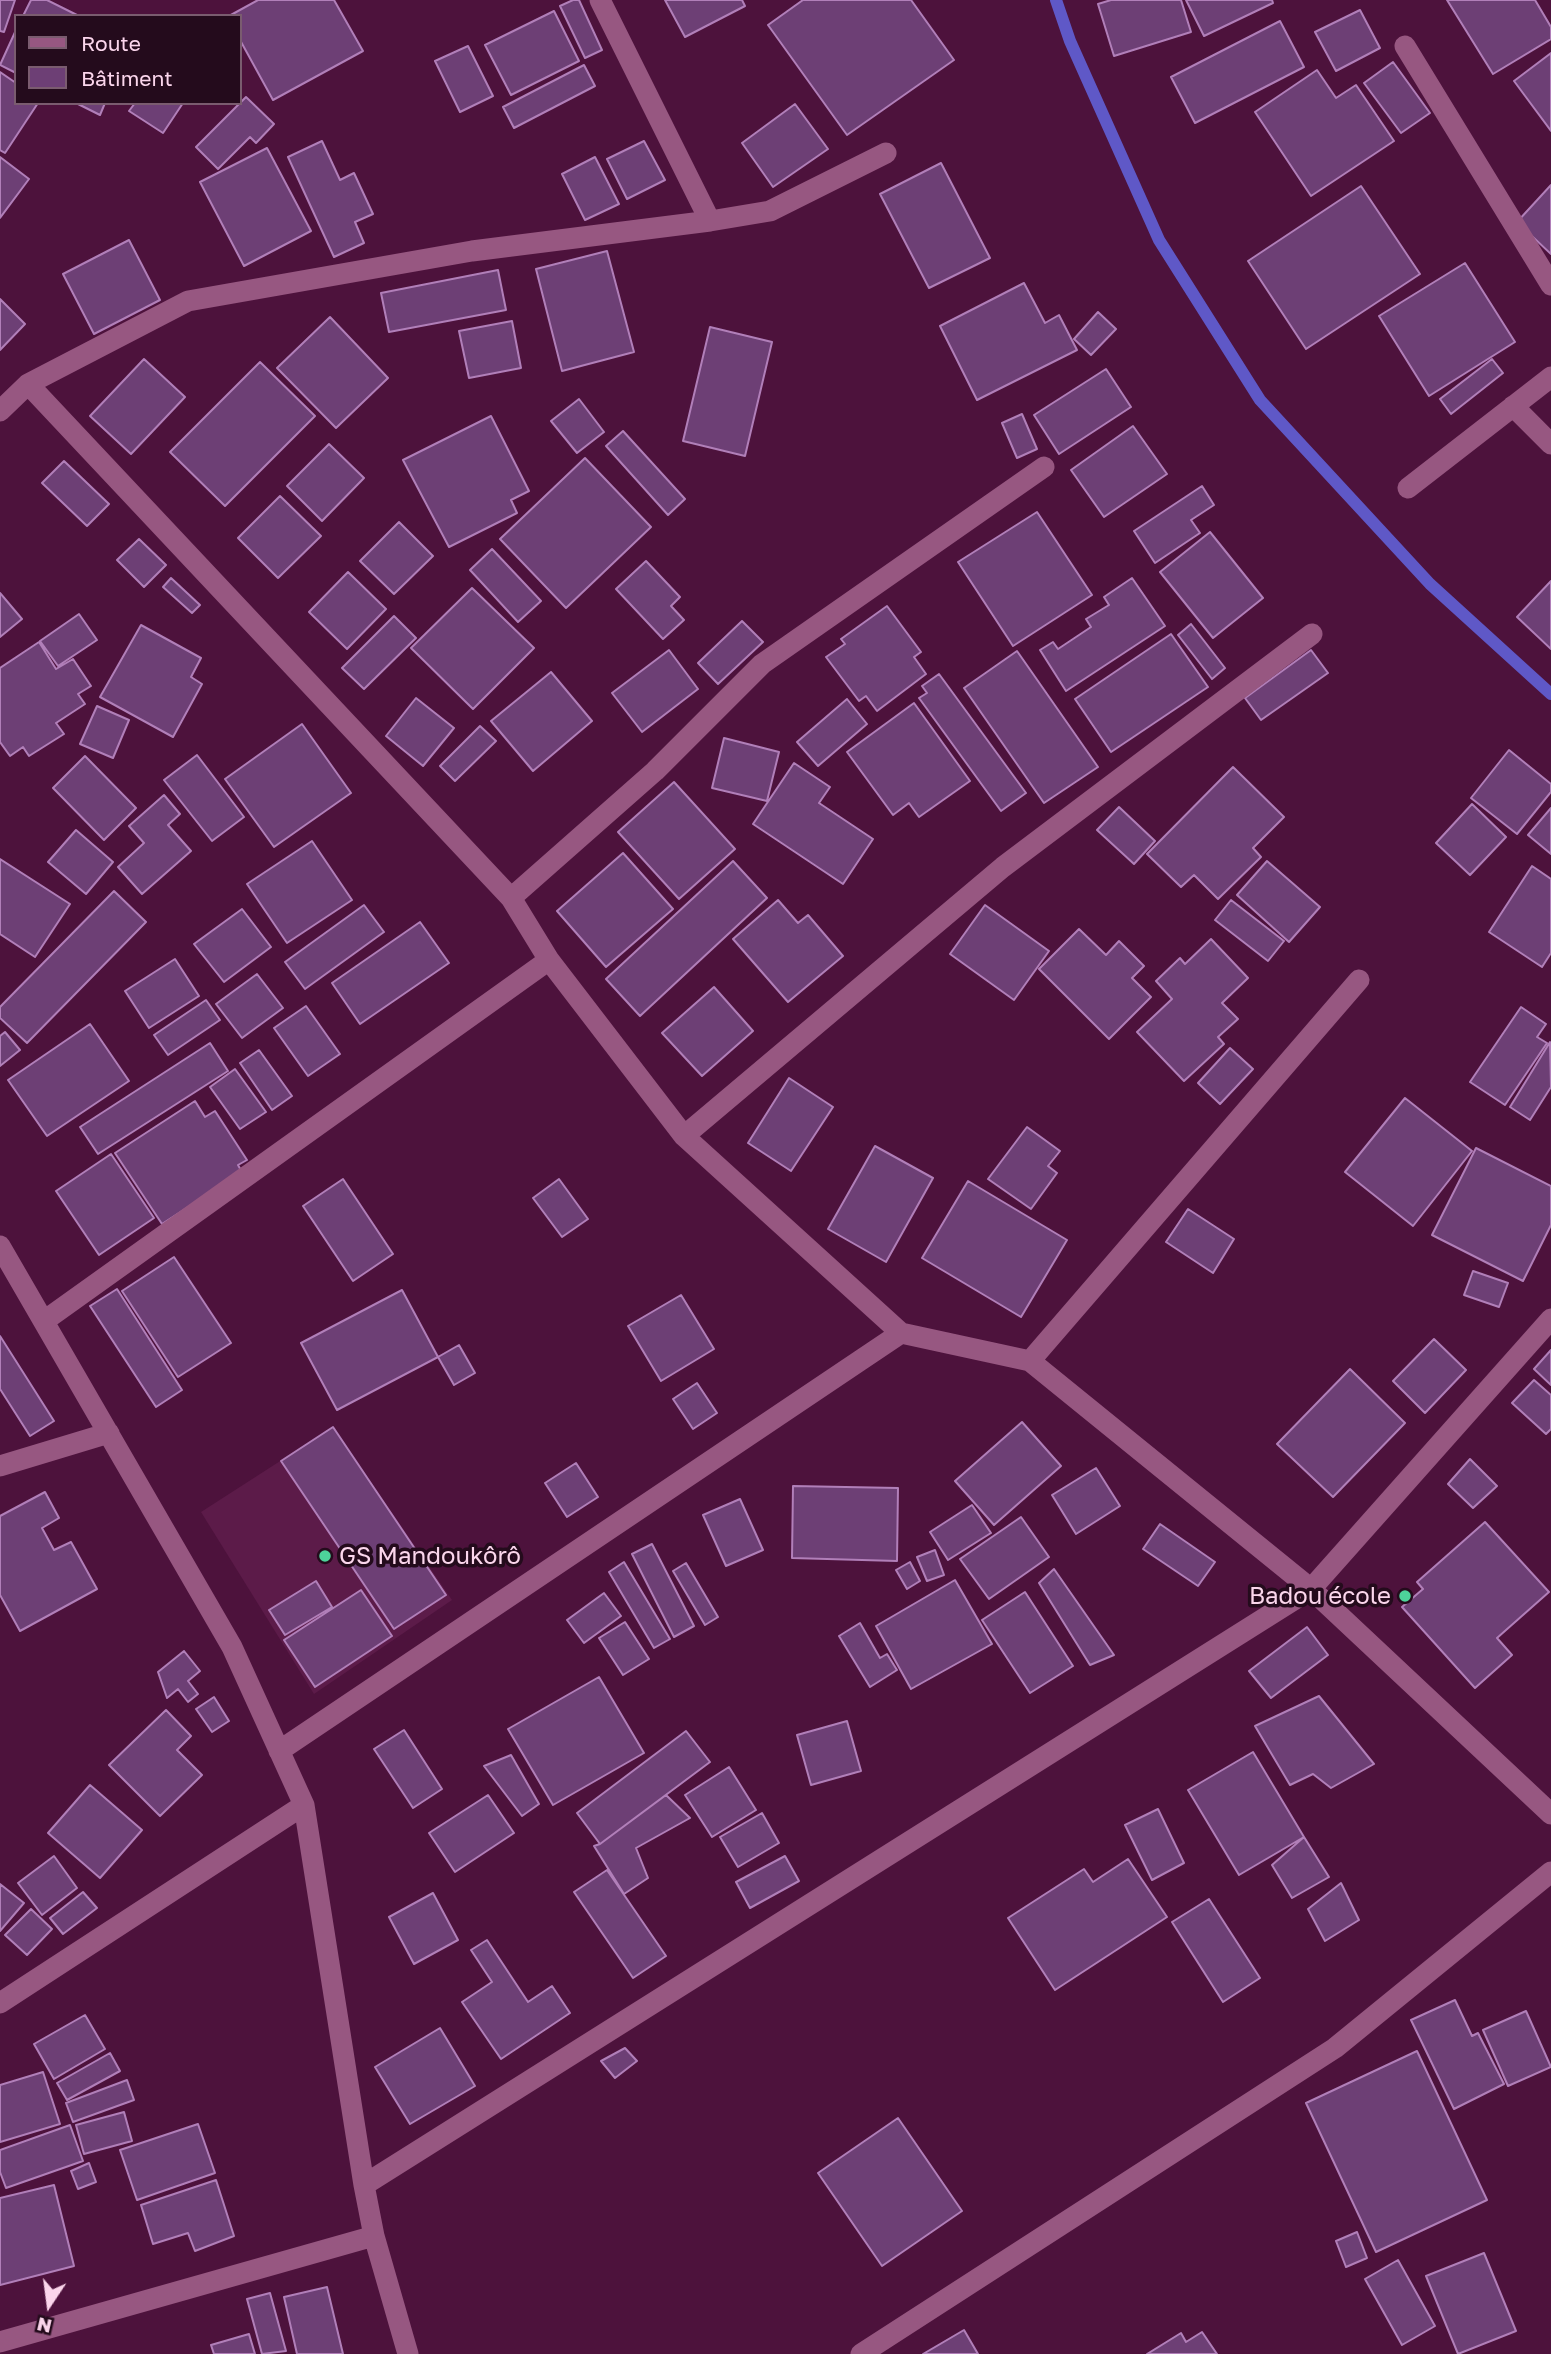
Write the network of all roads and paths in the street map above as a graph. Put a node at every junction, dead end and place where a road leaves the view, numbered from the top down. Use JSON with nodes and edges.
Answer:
{"nodes":[{"id":1,"x":600,"y":0,"type":"edge"},
{"id":2,"x":1405,"y":46,"type":"dead end"},
{"id":3,"x":886,"y":153,"type":"dead end"},
{"id":4,"x":710,"y":221,"type":"junction"},
{"id":5,"x":1551,"y":285,"type":"edge"},
{"id":6,"x":1551,"y":377,"type":"edge"},
{"id":7,"x":28,"y":384,"type":"junction"},
{"id":8,"x":1513,"y":406,"type":"junction"},
{"id":9,"x":0,"y":411,"type":"edge"},
{"id":10,"x":1551,"y":444,"type":"edge"},
{"id":11,"x":1044,"y":467,"type":"dead end"},
{"id":12,"x":1408,"y":488,"type":"dead end"},
{"id":13,"x":1312,"y":634,"type":"dead end"},
{"id":14,"x":511,"y":898,"type":"junction"},
{"id":15,"x":549,"y":960,"type":"junction"},
{"id":16,"x":1359,"y":980,"type":"dead end"},
{"id":17,"x":684,"y":1136,"type":"junction"},
{"id":18,"x":0,"y":1246,"type":"edge"},
{"id":19,"x":1551,"y":1319,"type":"edge"},
{"id":20,"x":44,"y":1321,"type":"junction"},
{"id":21,"x":901,"y":1333,"type":"junction"},
{"id":22,"x":1030,"y":1361,"type":"junction"},
{"id":23,"x":109,"y":1433,"type":"junction"},
{"id":24,"x":0,"y":1466,"type":"edge"},
{"id":25,"x":1311,"y":1589,"type":"junction"},
{"id":26,"x":279,"y":1751,"type":"junction"},
{"id":27,"x":304,"y":1805,"type":"junction"},
{"id":28,"x":1551,"y":1814,"type":"edge"},
{"id":29,"x":1551,"y":1872,"type":"edge"},
{"id":30,"x":0,"y":2003,"type":"edge"},
{"id":31,"x":364,"y":2185,"type":"junction"},
{"id":32,"x":374,"y":2236,"type":"junction"},
{"id":33,"x":0,"y":2342,"type":"edge"},
{"id":34,"x":408,"y":2354,"type":"edge"},
{"id":35,"x":861,"y":2354,"type":"edge"}],
"edges":[{"from":1,"to":4,"type":"street"},
{"from":2,"to":5,"type":"street"},
{"from":3,"to":4,"type":"street"},
{"from":4,"to":7,"type":"street"},
{"from":6,"to":8,"type":"street"},
{"from":7,"to":9,"type":"street"},
{"from":7,"to":14,"type":"street"},
{"from":8,"to":10,"type":"street"},
{"from":8,"to":12,"type":"street"},
{"from":11,"to":14,"type":"street"},
{"from":13,"to":17,"type":"street"},
{"from":14,"to":15,"type":"street"},
{"from":15,"to":17,"type":"street"},
{"from":15,"to":20,"type":"street"},
{"from":16,"to":22,"type":"street"},
{"from":17,"to":21,"type":"street"},
{"from":18,"to":20,"type":"street"},
{"from":19,"to":25,"type":"street"},
{"from":20,"to":23,"type":"street"},
{"from":21,"to":22,"type":"street"},
{"from":21,"to":26,"type":"street"},
{"from":22,"to":25,"type":"street"},
{"from":23,"to":24,"type":"street"},
{"from":23,"to":26,"type":"street"},
{"from":25,"to":28,"type":"street"},
{"from":25,"to":31,"type":"street"},
{"from":26,"to":27,"type":"street"},
{"from":27,"to":30,"type":"street"},
{"from":27,"to":31,"type":"street"},
{"from":29,"to":35,"type":"street"},
{"from":31,"to":32,"type":"street"},
{"from":32,"to":33,"type":"street"},
{"from":32,"to":34,"type":"street"}]}
